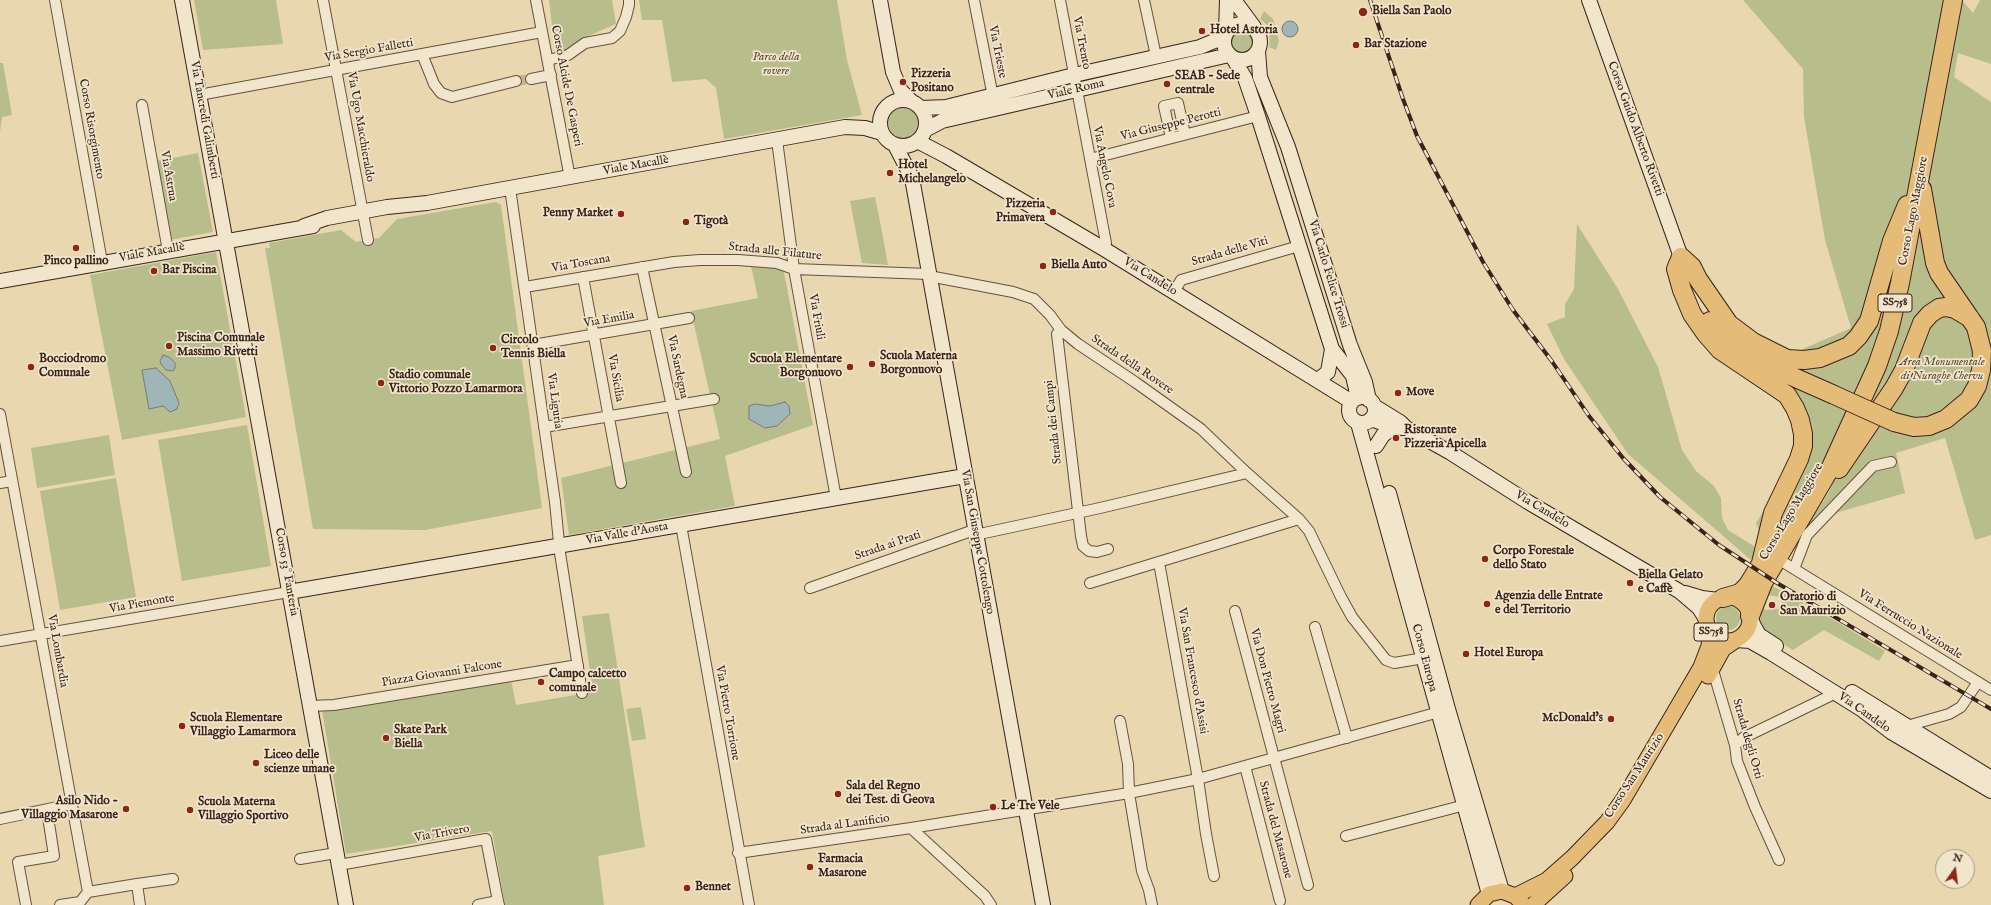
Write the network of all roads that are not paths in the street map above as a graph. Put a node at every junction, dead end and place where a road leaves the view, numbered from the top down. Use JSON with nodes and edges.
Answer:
{"nodes":[{"id":1,"x":55,"y":0,"type":"edge"},
{"id":2,"x":182,"y":0,"type":"edge"},
{"id":3,"x":323,"y":0,"type":"edge"},
{"id":4,"x":536,"y":0,"type":"edge"},
{"id":5,"x":629,"y":0,"type":"edge"},
{"id":6,"x":880,"y":0,"type":"edge"},
{"id":7,"x":974,"y":0,"type":"edge"},
{"id":8,"x":1060,"y":0,"type":"edge"},
{"id":9,"x":1144,"y":0,"type":"edge"},
{"id":10,"x":1227,"y":0,"type":"edge"},
{"id":11,"x":1234,"y":0,"type":"edge"},
{"id":12,"x":1589,"y":0,"type":"edge"},
{"id":13,"x":1953,"y":0,"type":"edge"},
{"id":14,"x":1255,"y":29,"type":"junction"},
{"id":15,"x":542,"y":32,"type":"junction"},
{"id":16,"x":1225,"y":35,"type":"junction"},
{"id":17,"x":1258,"y":51,"type":"junction"},
{"id":18,"x":422,"y":54,"type":"junction"},
{"id":19,"x":1156,"y":56,"type":"junction"},
{"id":20,"x":1231,"y":57,"type":"junction"},
{"id":21,"x":548,"y":60,"type":"junction"},
{"id":22,"x":336,"y":70,"type":"junction"},
{"id":23,"x":893,"y":72,"type":"junction"},
{"id":24,"x":1074,"y":74,"type":"junction"},
{"id":25,"x":551,"y":75,"type":"junction"},
{"id":26,"x":531,"y":79,"type":"tunnel mouth"},
{"id":27,"x":516,"y":81,"type":"tunnel mouth"},
{"id":28,"x":1076,"y":90,"type":"junction"},
{"id":29,"x":199,"y":95,"type":"junction"},
{"id":30,"x":994,"y":102,"type":"junction"},
{"id":31,"x":916,"y":104,"type":"junction"},
{"id":32,"x":142,"y":105,"type":"dead end"},
{"id":33,"x":888,"y":106,"type":"junction"},
{"id":34,"x":1258,"y":116,"type":"junction"},
{"id":35,"x":845,"y":127,"type":"junction"},
{"id":36,"x":882,"y":133,"type":"junction"},
{"id":37,"x":1185,"y":134,"type":"junction"},
{"id":38,"x":920,"y":137,"type":"junction"},
{"id":39,"x":1171,"y":138,"type":"junction"},
{"id":40,"x":777,"y":140,"type":"junction"},
{"id":41,"x":895,"y":144,"type":"junction"},
{"id":42,"x":1090,"y":159,"type":"junction"},
{"id":43,"x":1921,"y":173,"type":"junction"},
{"id":44,"x":570,"y":178,"type":"junction"},
{"id":45,"x":912,"y":178,"type":"junction"},
{"id":46,"x":510,"y":188,"type":"junction"},
{"id":47,"x":363,"y":215,"type":"junction"},
{"id":48,"x":226,"y":240,"type":"junction"},
{"id":49,"x":368,"y":240,"type":"dead end"},
{"id":50,"x":1299,"y":246,"type":"junction"},
{"id":51,"x":1104,"y":249,"type":"junction"},
{"id":52,"x":168,"y":251,"type":"junction"},
{"id":53,"x":1682,"y":257,"type":"junction"},
{"id":54,"x":102,"y":262,"type":"junction"},
{"id":55,"x":642,"y":267,"type":"junction"},
{"id":56,"x":794,"y":269,"type":"junction"},
{"id":57,"x":929,"y":275,"type":"junction"},
{"id":58,"x":583,"y":277,"type":"junction"},
{"id":59,"x":0,"y":281,"type":"edge"},
{"id":60,"x":525,"y":287,"type":"junction"},
{"id":61,"x":1174,"y":292,"type":"junction"},
{"id":62,"x":689,"y":318,"type":"dead end"},
{"id":63,"x":1972,"y":319,"type":"junction"},
{"id":64,"x":655,"y":325,"type":"junction"},
{"id":65,"x":1061,"y":330,"type":"junction"},
{"id":66,"x":594,"y":336,"type":"junction"},
{"id":67,"x":533,"y":345,"type":"junction"},
{"id":68,"x":1332,"y":349,"type":"junction"},
{"id":69,"x":1318,"y":380,"type":"junction"},
{"id":70,"x":714,"y":399,"type":"dead end"},
{"id":71,"x":672,"y":406,"type":"junction"},
{"id":72,"x":1364,"y":410,"type":"junction"},
{"id":73,"x":0,"y":414,"type":"edge"},
{"id":74,"x":608,"y":417,"type":"junction"},
{"id":75,"x":1855,"y":417,"type":"junction"},
{"id":76,"x":544,"y":427,"type":"junction"},
{"id":77,"x":1400,"y":428,"type":"junction"},
{"id":78,"x":1376,"y":446,"type":"junction"},
{"id":79,"x":1891,"y":462,"type":"dead end"},
{"id":80,"x":686,"y":472,"type":"dead end"},
{"id":81,"x":1247,"y":473,"type":"junction"},
{"id":82,"x":965,"y":476,"type":"junction"},
{"id":83,"x":12,"y":481,"type":"junction"},
{"id":84,"x":0,"y":483,"type":"edge"},
{"id":85,"x":621,"y":483,"type":"dead end"},
{"id":86,"x":836,"y":498,"type":"junction"},
{"id":87,"x":1077,"y":513,"type":"junction"},
{"id":88,"x":1805,"y":514,"type":"junction"},
{"id":89,"x":1300,"y":519,"type":"junction"},
{"id":90,"x":681,"y":525,"type":"junction"},
{"id":91,"x":974,"y":532,"type":"junction"},
{"id":92,"x":560,"y":546,"type":"junction"},
{"id":93,"x":1108,"y":548,"type":"dead end"},
{"id":94,"x":1770,"y":561,"type":"junction"},
{"id":95,"x":1160,"y":568,"type":"dead end"},
{"id":96,"x":1794,"y":569,"type":"junction"},
{"id":97,"x":1090,"y":583,"type":"dead end"},
{"id":98,"x":810,"y":588,"type":"dead end"},
{"id":99,"x":1679,"y":591,"type":"junction"},
{"id":100,"x":289,"y":592,"type":"junction"},
{"id":101,"x":1720,"y":599,"type":"junction"},
{"id":102,"x":1236,"y":611,"type":"dead end"},
{"id":103,"x":1750,"y":616,"type":"junction"},
{"id":104,"x":1707,"y":622,"type":"junction"},
{"id":105,"x":1315,"y":627,"type":"dead end"},
{"id":106,"x":41,"y":634,"type":"junction"},
{"id":107,"x":1736,"y":640,"type":"junction"},
{"id":108,"x":0,"y":641,"type":"edge"},
{"id":109,"x":1424,"y":658,"type":"junction"},
{"id":110,"x":578,"y":665,"type":"junction"},
{"id":111,"x":1712,"y":667,"type":"junction"},
{"id":112,"x":1978,"y":682,"type":"junction"},
{"id":113,"x":1991,"y":690,"type":"edge"},
{"id":114,"x":582,"y":693,"type":"dead end"},
{"id":115,"x":1836,"y":693,"type":"junction"},
{"id":116,"x":310,"y":706,"type":"junction"},
{"id":117,"x":1439,"y":712,"type":"junction"},
{"id":118,"x":1120,"y":721,"type":"dead end"},
{"id":119,"x":1906,"y":726,"type":"junction"},
{"id":120,"x":1347,"y":738,"type":"junction"},
{"id":121,"x":1735,"y":745,"type":"junction"},
{"id":122,"x":1274,"y":758,"type":"junction"},
{"id":123,"x":1245,"y":766,"type":"junction"},
{"id":124,"x":1991,"y":778,"type":"edge"},
{"id":125,"x":1198,"y":779,"type":"junction"},
{"id":126,"x":1991,"y":791,"type":"edge"},
{"id":127,"x":1129,"y":792,"type":"junction"},
{"id":128,"x":72,"y":804,"type":"junction"},
{"id":129,"x":1465,"y":805,"type":"junction"},
{"id":130,"x":47,"y":810,"type":"junction"},
{"id":131,"x":1026,"y":810,"type":"junction"},
{"id":132,"x":0,"y":819,"type":"edge"},
{"id":133,"x":911,"y":828,"type":"junction"},
{"id":134,"x":1346,"y":836,"type":"dead end"},
{"id":135,"x":738,"y":853,"type":"junction"},
{"id":136,"x":300,"y":859,"type":"dead end"},
{"id":137,"x":338,"y":859,"type":"junction"},
{"id":138,"x":1779,"y":860,"type":"dead end"},
{"id":139,"x":1214,"y":876,"type":"dead end"},
{"id":140,"x":173,"y":879,"type":"dead end"},
{"id":141,"x":137,"y":884,"type":"junction"},
{"id":142,"x":1308,"y":884,"type":"dead end"},
{"id":143,"x":88,"y":892,"type":"junction"},
{"id":144,"x":1507,"y":897,"type":"edge"},
{"id":145,"x":1280,"y":901,"type":"dead end"},
{"id":146,"x":499,"y":903,"type":"edge"},
{"id":147,"x":26,"y":905,"type":"edge"},
{"id":148,"x":60,"y":905,"type":"edge"},
{"id":149,"x":140,"y":905,"type":"edge"},
{"id":150,"x":346,"y":905,"type":"edge"},
{"id":151,"x":478,"y":905,"type":"edge"},
{"id":152,"x":749,"y":905,"type":"edge"},
{"id":153,"x":991,"y":905,"type":"edge"},
{"id":154,"x":1043,"y":905,"type":"edge"},
{"id":155,"x":1152,"y":905,"type":"edge"},
{"id":156,"x":1478,"y":905,"type":"edge"},
{"id":157,"x":1533,"y":905,"type":"edge"}],
"edges":[{"from":1,"to":54,"type":"street","name":"Corso Risorgimento"},
{"from":2,"to":29,"type":"street","name":"Via Tancredi Galimberti"},
{"from":3,"to":22,"type":"street","name":"Via Ugo Macchieraldo"},
{"from":4,"to":15,"type":"street","name":"Corso Alcide De Gasperi"},
{"from":5,"to":21,"type":"street"},
{"from":6,"to":23,"type":"street"},
{"from":7,"to":30,"type":"street","name":"Via Trieste"},
{"from":8,"to":24,"type":"street","name":"Via Trento"},
{"from":9,"to":19,"type":"street"},
{"from":10,"to":16,"type":"street"},
{"from":11,"to":14,"type":"street"},
{"from":12,"to":53,"type":"street","name":"Corso Guido Alberto Rivetti"},
{"from":13,"to":43,"type":"highway","name":"Corso Lago Maggiore","number":"SS758"},
{"from":14,"to":16,"type":"street"},
{"from":14,"to":17,"type":"street"},
{"from":15,"to":18,"type":"street","name":"Via Sergio Falletti"},
{"from":15,"to":21,"type":"street","name":"Corso Alcide De Gasperi"},
{"from":16,"to":19,"type":"street","name":"Viale Roma"},
{"from":16,"to":20,"type":"street"},
{"from":17,"to":20,"type":"street"},
{"from":17,"to":72,"type":"street","name":"Via Carlo Felice Trossi"},
{"from":18,"to":22,"type":"street","name":"Via Sergio Falletti"},
{"from":18,"to":27,"type":"street"},
{"from":19,"to":24,"type":"street","name":"Viale Roma"},
{"from":20,"to":28,"type":"street","name":"Viale Roma"},
{"from":20,"to":34,"type":"street","name":"Via Carlo Felice Trossi"},
{"from":21,"to":25,"type":"street","name":"Corso Alcide De Gasperi"},
{"from":22,"to":29,"type":"street","name":"Via Sergio Falletti"},
{"from":22,"to":47,"type":"street","name":"Via Ugo Macchieraldo"},
{"from":23,"to":31,"type":"street"},
{"from":23,"to":33,"type":"street"},
{"from":24,"to":28,"type":"street","name":"Via Trento"},
{"from":24,"to":30,"type":"street","name":"Viale Roma"},
{"from":25,"to":26,"type":"street"},
{"from":25,"to":44,"type":"street","name":"Corso Alcide De Gasperi"},
{"from":28,"to":30,"type":"street","name":"Viale Roma"},
{"from":28,"to":42,"type":"street","name":"Via Angelo Cova"},
{"from":29,"to":48,"type":"street","name":"Via Tancredi Galimberti"},
{"from":30,"to":31,"type":"street","name":"Viale Roma"},
{"from":30,"to":38,"type":"street","name":"Viale Roma"},
{"from":31,"to":33,"type":"street"},
{"from":31,"to":38,"type":"street"},
{"from":32,"to":52,"type":"street","name":"Via Astrua"},
{"from":33,"to":35,"type":"street","name":"Viale Macallè"},
{"from":33,"to":36,"type":"street"},
{"from":34,"to":37,"type":"street","name":"Via Giuseppe Perotti"},
{"from":34,"to":50,"type":"street","name":"Via Carlo Felice Trossi"},
{"from":35,"to":36,"type":"street","name":"Viale Macallè"},
{"from":35,"to":40,"type":"street","name":"Viale Macallè"},
{"from":36,"to":41,"type":"street"},
{"from":37,"to":39,"type":"street","name":"Via Giuseppe Perotti"},
{"from":37,"to":39,"type":"street"},
{"from":38,"to":41,"type":"street"},
{"from":38,"to":45,"type":"street","name":"Via San Giuseppe Cottolengo"},
{"from":38,"to":51,"type":"street","name":"Via Candelo"},
{"from":39,"to":42,"type":"street","name":"Via Giuseppe Perotti"},
{"from":40,"to":44,"type":"street","name":"Viale Macallè"},
{"from":40,"to":56,"type":"street","name":"Via Friuli"},
{"from":41,"to":45,"type":"street","name":"Via San Giuseppe Cottolengo"},
{"from":42,"to":51,"type":"street","name":"Via Angelo Cova"},
{"from":43,"to":53,"type":"highway"},
{"from":43,"to":63,"type":"highway"},
{"from":43,"to":75,"type":"highway","name":"Corso Lago Maggiore","number":"SS758"},
{"from":44,"to":46,"type":"street","name":"Viale Macallè"},
{"from":45,"to":57,"type":"street","name":"Via San Giuseppe Cottolengo"},
{"from":46,"to":47,"type":"street","name":"Viale Macallè"},
{"from":46,"to":60,"type":"street","name":"Via Liguria"},
{"from":47,"to":48,"type":"street","name":"Viale Macallè"},
{"from":47,"to":49,"type":"street"},
{"from":48,"to":52,"type":"street","name":"Viale Macallè"},
{"from":48,"to":100,"type":"street","name":"Corso 53° Fanteria"},
{"from":50,"to":61,"type":"street","name":"Strada delle Viti"},
{"from":50,"to":68,"type":"street","name":"Via Carlo Felice Trossi"},
{"from":51,"to":61,"type":"street","name":"Via Candelo"},
{"from":52,"to":54,"type":"street","name":"Viale Macallè"},
{"from":53,"to":63,"type":"highway","bridge":true},
{"from":53,"to":94,"type":"highway"},
{"from":54,"to":59,"type":"street","name":"Viale Macallè"},
{"from":55,"to":56,"type":"street","name":"Strada alle Filature"},
{"from":55,"to":58,"type":"street","name":"Via Toscana"},
{"from":55,"to":64,"type":"street","name":"Via Sardegna"},
{"from":56,"to":57,"type":"street","name":"Strada alle Filature"},
{"from":56,"to":86,"type":"street","name":"Via Friuli"},
{"from":57,"to":65,"type":"street","name":"Strada della Rovere"},
{"from":57,"to":82,"type":"street","name":"Via San Giuseppe Cottolengo"},
{"from":58,"to":60,"type":"street","name":"Via Toscana"},
{"from":58,"to":66,"type":"street","name":"Via Sicilia"},
{"from":60,"to":67,"type":"street","name":"Via Liguria"},
{"from":61,"to":69,"type":"street","name":"Via Candelo"},
{"from":62,"to":64,"type":"street","name":"Via Emilia"},
{"from":63,"to":88,"type":"highway"},
{"from":64,"to":66,"type":"street","name":"Via Emilia"},
{"from":64,"to":71,"type":"street","name":"Via Sardegna"},
{"from":65,"to":81,"type":"street","name":"Strada della Rovere"},
{"from":65,"to":87,"type":"street","name":"Strada dei Campi"},
{"from":66,"to":67,"type":"street","name":"Via Emilia"},
{"from":66,"to":74,"type":"street","name":"Via Sicilia"},
{"from":67,"to":76,"type":"street","name":"Via Liguria"},
{"from":68,"to":69,"type":"street","name":"Via Carlo Felice Trossi"},
{"from":68,"to":72,"type":"street","name":"Via Carlo Felice Trossi"},
{"from":69,"to":72,"type":"street","name":"Via Candelo"},
{"from":70,"to":71,"type":"street"},
{"from":71,"to":74,"type":"street"},
{"from":71,"to":80,"type":"street","name":"Via Sardegna"},
{"from":72,"to":77,"type":"street","name":"Via Candelo"},
{"from":72,"to":78,"type":"street","name":"Corso Europa"},
{"from":72,"to":109,"type":"street","name":"Corso Europa"},
{"from":73,"to":83,"type":"street","name":"Via Lombardia"},
{"from":74,"to":76,"type":"street"},
{"from":74,"to":85,"type":"street","name":"Via Sicilia"},
{"from":75,"to":88,"type":"highway","name":"Corso Lago Maggiore","number":"SS758"},
{"from":75,"to":94,"type":"highway","name":"Corso Lago Maggiore","number":"SS758"},
{"from":76,"to":92,"type":"street","name":"Via Liguria"},
{"from":77,"to":78,"type":"street"},
{"from":77,"to":99,"type":"street","name":"Via Candelo"},
{"from":78,"to":144,"type":"street","name":"Corso Europa"},
{"from":79,"to":96,"type":"street"},
{"from":81,"to":87,"type":"street"},
{"from":81,"to":89,"type":"street","name":"Strada della Rovere"},
{"from":82,"to":86,"type":"street","name":"Via Valle d'Aosta"},
{"from":82,"to":91,"type":"street","name":"Via San Giuseppe Cottolengo"},
{"from":83,"to":84,"type":"street"},
{"from":83,"to":106,"type":"street","name":"Via Lombardia"},
{"from":86,"to":90,"type":"street","name":"Via Valle d'Aosta"},
{"from":87,"to":91,"type":"street"},
{"from":87,"to":93,"type":"street","name":"Strada dei Campi"},
{"from":88,"to":94,"type":"highway","name":"Corso Lago Maggiore","number":"SS758"},
{"from":89,"to":97,"type":"street"},
{"from":89,"to":109,"type":"street","name":"Strada della Rovere"},
{"from":90,"to":92,"type":"street","name":"Via Valle d'Aosta"},
{"from":90,"to":135,"type":"street","name":"Via Pietro Torrione"},
{"from":91,"to":98,"type":"street","name":"Strada ai Prati"},
{"from":91,"to":131,"type":"street","name":"Via San Giuseppe Cottolengo"},
{"from":92,"to":100,"type":"street","name":"Via Valle d'Aosta"},
{"from":92,"to":110,"type":"street"},
{"from":94,"to":96,"type":"street","name":"Via Ferruccio Nazionale"},
{"from":94,"to":101,"type":"highway","name":"Corso Lago Maggiore","number":"SS758"},
{"from":94,"to":103,"type":"highway","name":"Corso Lago Maggiore","number":"SS758"},
{"from":95,"to":125,"type":"street","name":"Via San Francesco d'Assisi"},
{"from":96,"to":112,"type":"street","name":"Via Ferruccio Nazionale"},
{"from":99,"to":101,"type":"street","name":"Via Candelo"},
{"from":99,"to":104,"type":"street","name":"Via Candelo"},
{"from":100,"to":106,"type":"street","name":"Via Piemonte"},
{"from":100,"to":116,"type":"street","name":"Corso 53° Fanteria"},
{"from":101,"to":103,"type":"main road"},
{"from":101,"to":104,"type":"main road","number":"SS758"},
{"from":102,"to":122,"type":"street","name":"Via Don Pietro Magri"},
{"from":103,"to":107,"type":"main road","number":"SS758"},
{"from":103,"to":119,"type":"street","name":"Via Candelo"},
{"from":104,"to":107,"type":"main road","number":"SS758"},
{"from":104,"to":144,"type":"main road","name":"Corso San Maurizio"},
{"from":105,"to":120,"type":"street"},
{"from":106,"to":108,"type":"street","name":"Via Piemonte"},
{"from":106,"to":128,"type":"street","name":"Via Lombardia"},
{"from":107,"to":111,"type":"main road","name":"Corso San Maurizio"},
{"from":107,"to":115,"type":"street","name":"Via Candelo"},
{"from":109,"to":117,"type":"street","name":"Corso Europa"},
{"from":110,"to":114,"type":"street"},
{"from":110,"to":116,"type":"street","name":"Piazza Giovanni Falcone"},
{"from":111,"to":121,"type":"street","name":"Strada degli Orti"},
{"from":111,"to":157,"type":"main road","name":"Corso San Maurizio"},
{"from":112,"to":113,"type":"street","name":"Via Ferruccio Nazionale"},
{"from":112,"to":119,"type":"street"},
{"from":115,"to":121,"type":"street"},
{"from":115,"to":126,"type":"street","name":"Via Candelo"},
{"from":116,"to":137,"type":"street","name":"Corso 53° Fanteria"},
{"from":117,"to":120,"type":"street"},
{"from":117,"to":129,"type":"street","name":"Corso Europa"},
{"from":118,"to":127,"type":"street"},
{"from":119,"to":124,"type":"street","name":"Via Candelo"},
{"from":120,"to":122,"type":"street"},
{"from":121,"to":138,"type":"street","name":"Strada degli Orti"},
{"from":122,"to":123,"type":"street"},
{"from":122,"to":142,"type":"street","name":"Strada del Masarone"},
{"from":123,"to":125,"type":"street"},
{"from":123,"to":145,"type":"street","name":"Strada del Masarone"},
{"from":125,"to":127,"type":"street"},
{"from":125,"to":139,"type":"street"},
{"from":127,"to":131,"type":"street"},
{"from":127,"to":155,"type":"street"},
{"from":128,"to":130,"type":"street"},
{"from":128,"to":143,"type":"street","name":"Via Lombardia"},
{"from":129,"to":134,"type":"street"},
{"from":129,"to":144,"type":"street","name":"Corso Europa"},
{"from":130,"to":132,"type":"street"},
{"from":130,"to":147,"type":"street"},
{"from":131,"to":133,"type":"street","name":"Strada al Lanificio"},
{"from":131,"to":154,"type":"street","name":"Via San Giuseppe Cottolengo"},
{"from":133,"to":135,"type":"street","name":"Strada al Lanificio"},
{"from":133,"to":153,"type":"street"},
{"from":135,"to":152,"type":"street","name":"Via Pietro Torrione"},
{"from":136,"to":137,"type":"street","name":"Via Trivero"},
{"from":137,"to":146,"type":"street","name":"Via Trivero"},
{"from":137,"to":150,"type":"street","name":"Corso 53° Fanteria"},
{"from":140,"to":141,"type":"street"},
{"from":141,"to":143,"type":"street"},
{"from":141,"to":149,"type":"street"},
{"from":143,"to":148,"type":"street"},
{"from":144,"to":156,"type":"main road"},
{"from":146,"to":151,"type":"street"}]}
